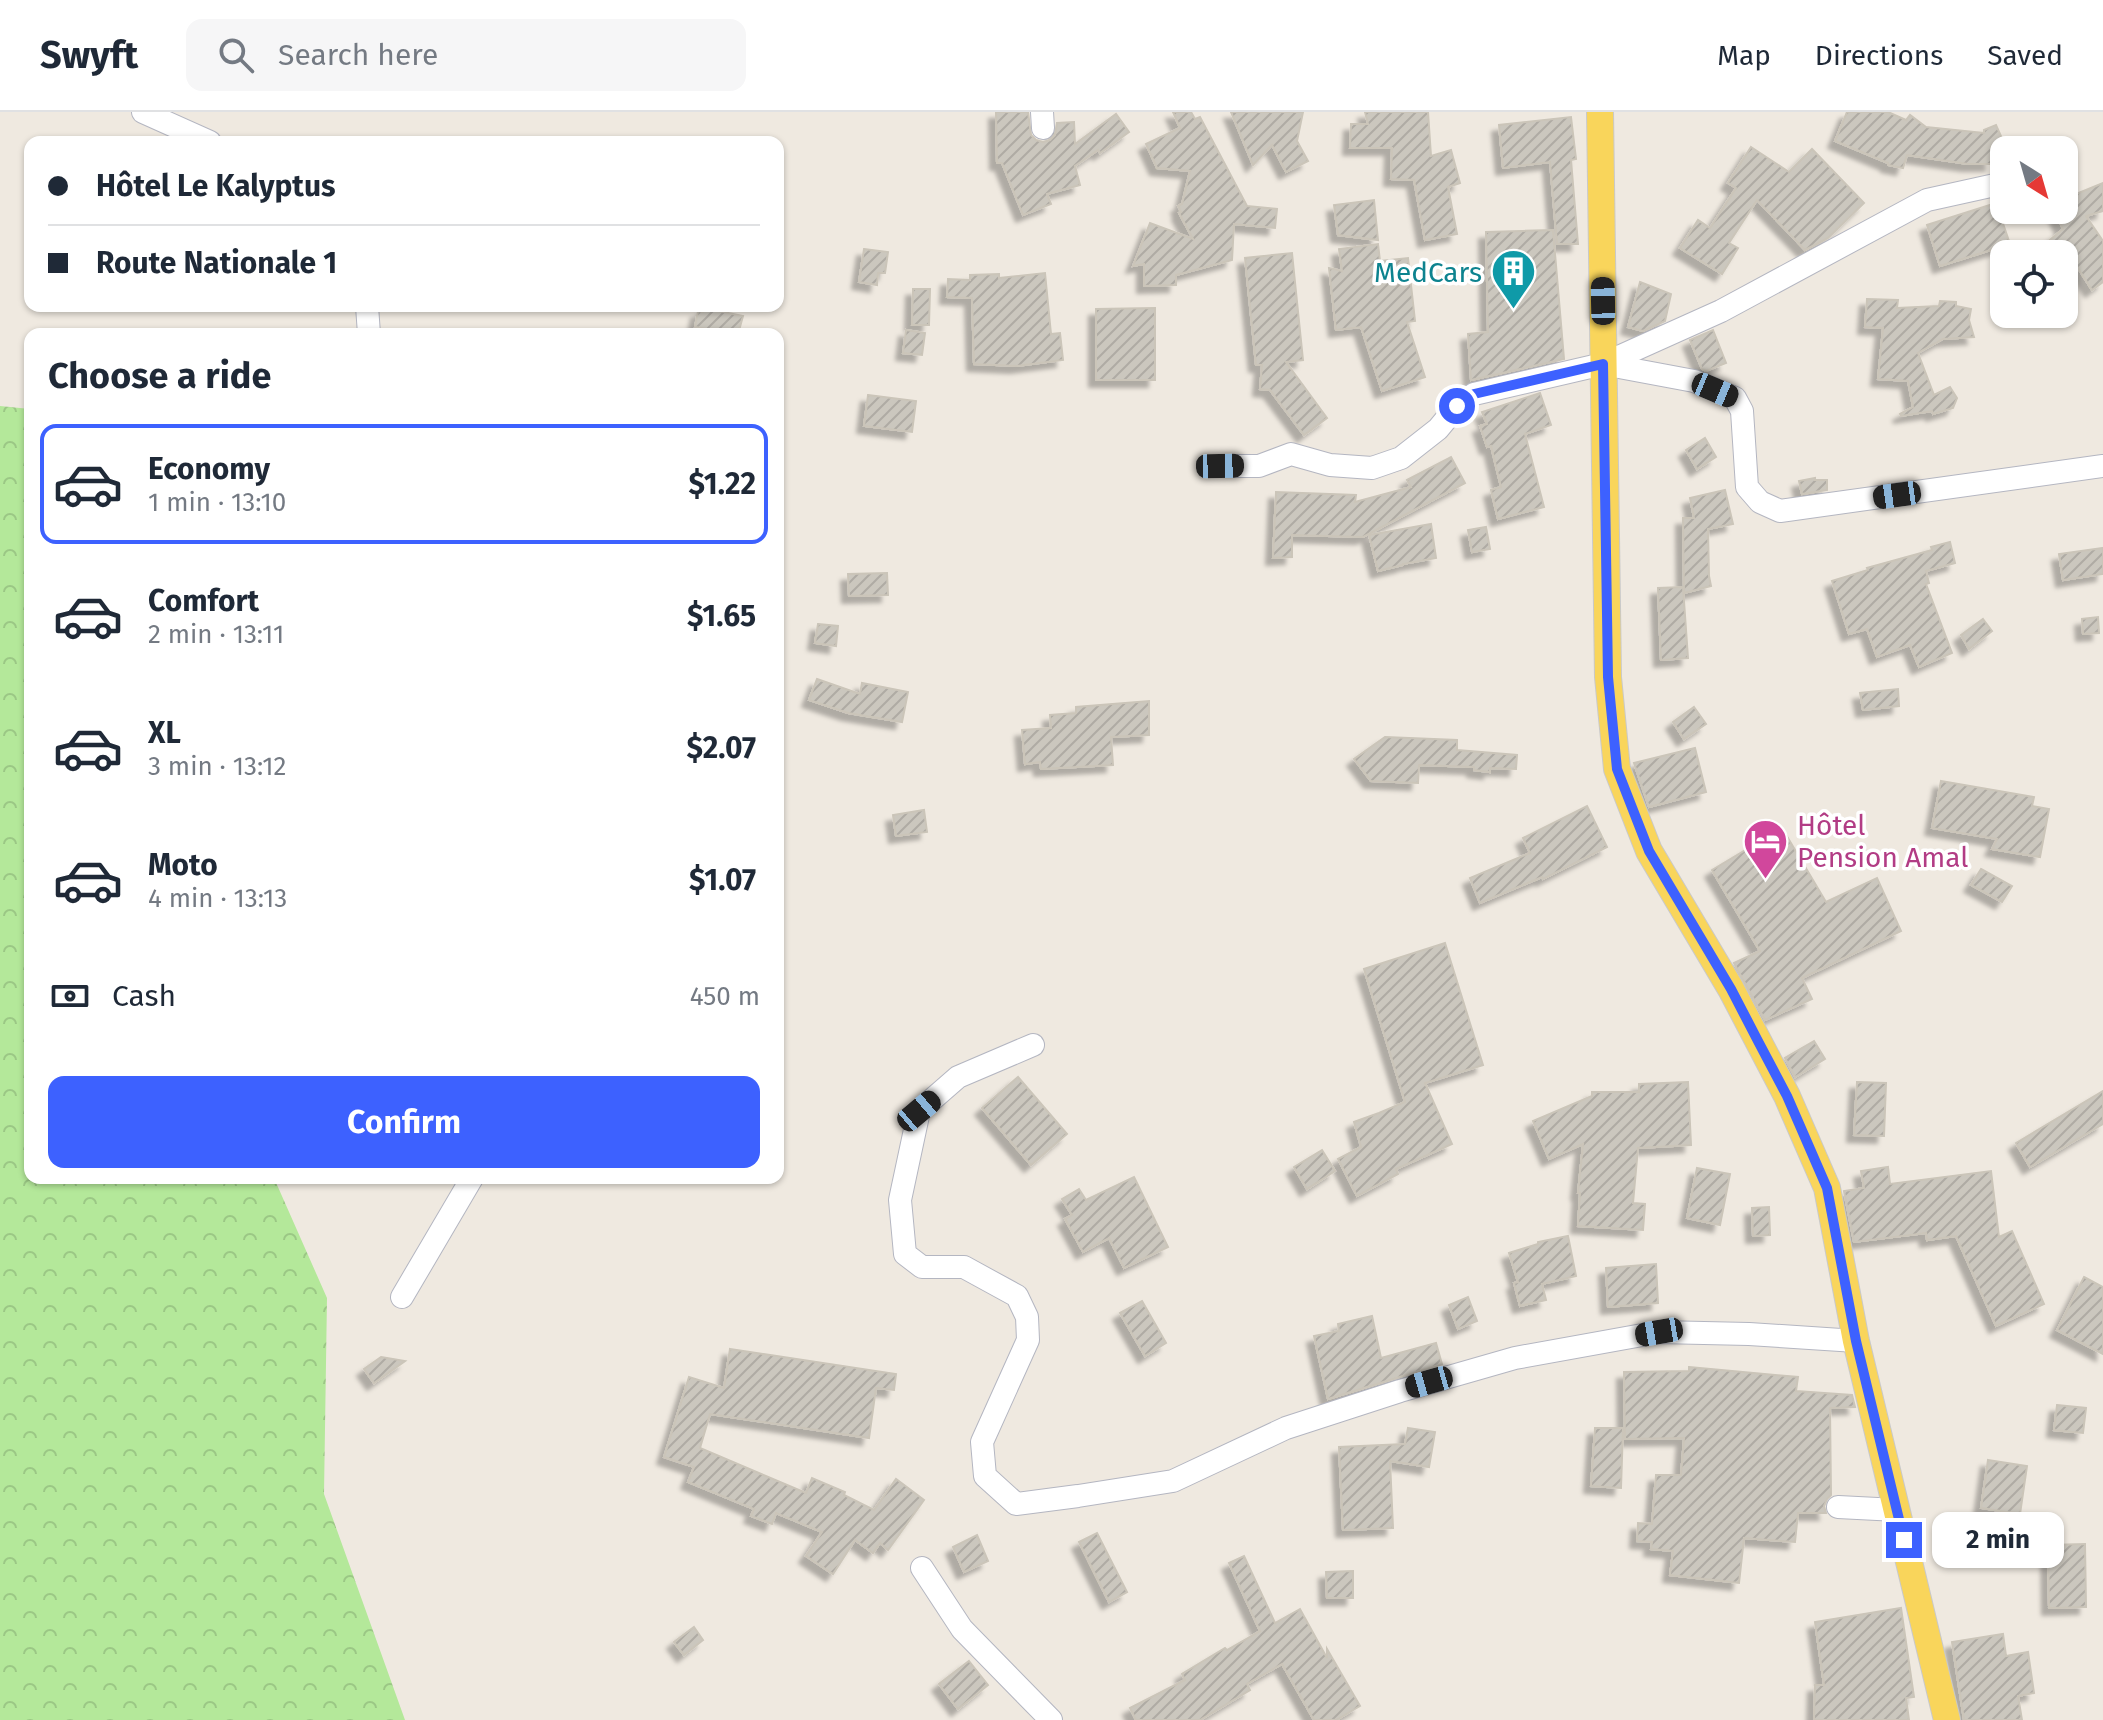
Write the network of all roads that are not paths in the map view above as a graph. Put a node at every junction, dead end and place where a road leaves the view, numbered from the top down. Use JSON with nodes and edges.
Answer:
{"nodes":[{"id":1,"x":143,"y":112,"type":"edge"},
{"id":2,"x":1600,"y":112,"type":"edge"},
{"id":3,"x":197,"y":136,"type":"edge"},
{"id":4,"x":1990,"y":186,"type":"edge"},
{"id":5,"x":1603,"y":364,"type":"junction"},
{"id":6,"x":1220,"y":466,"type":"dead end"},
{"id":7,"x":2103,"y":466,"type":"edge"},
{"id":8,"x":1033,"y":1045,"type":"dead end"},
{"id":9,"x":468,"y":1184,"type":"edge"},
{"id":10,"x":402,"y":1297,"type":"dead end"},
{"id":11,"x":1856,"y":1341,"type":"junction"},
{"id":12,"x":1838,"y":1507,"type":"dead end"},
{"id":13,"x":1897,"y":1510,"type":"junction"},
{"id":14,"x":922,"y":1568,"type":"dead end"},
{"id":15,"x":1051,"y":1720,"type":"edge"},
{"id":16,"x":1947,"y":1720,"type":"edge"}],
"edges":[{"from":1,"to":3,"type":"street"},
{"from":2,"to":5,"type":"main road"},
{"from":4,"to":5,"type":"street"},
{"from":5,"to":6,"type":"street"},
{"from":5,"to":7,"type":"street"},
{"from":5,"to":11,"type":"main road"},
{"from":8,"to":11,"type":"street"},
{"from":9,"to":10,"type":"street"},
{"from":11,"to":13,"type":"main road"},
{"from":12,"to":13,"type":"street"},
{"from":13,"to":16,"type":"main road"},
{"from":14,"to":15,"type":"street"}]}
